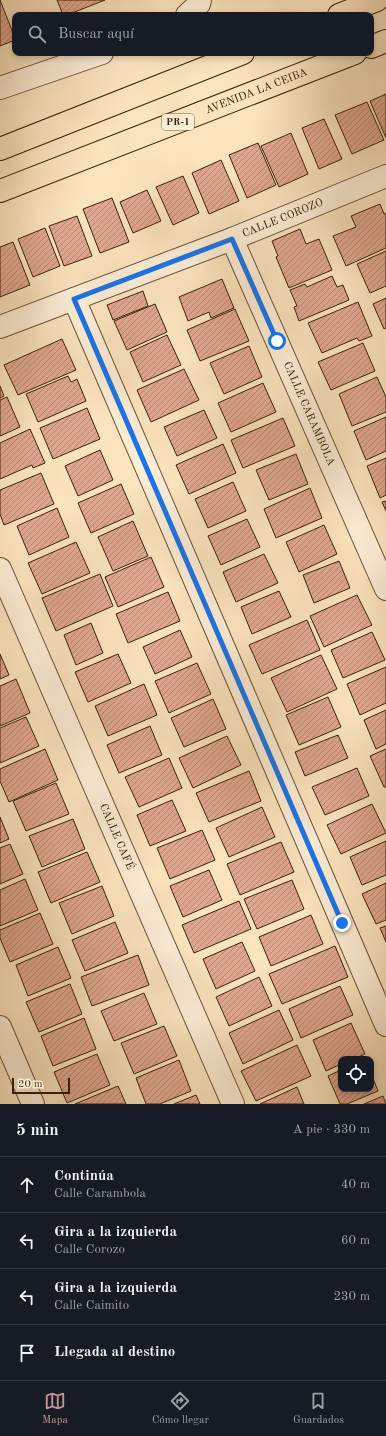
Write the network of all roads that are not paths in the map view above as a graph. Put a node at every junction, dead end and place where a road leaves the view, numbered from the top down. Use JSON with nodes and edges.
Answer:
{"nodes":[{"id":1,"x":200,"y":0,"type":"edge"},
{"id":2,"x":377,"y":0,"type":"edge"},
{"id":3,"x":190,"y":12,"type":"edge"},
{"id":4,"x":347,"y":12,"type":"edge"},
{"id":5,"x":386,"y":41,"type":"edge"},
{"id":6,"x":374,"y":46,"type":"edge"},
{"id":7,"x":93,"y":56,"type":"edge"},
{"id":8,"x":235,"y":56,"type":"edge"},
{"id":9,"x":347,"y":56,"type":"edge"},
{"id":10,"x":0,"y":88,"type":"edge"},
{"id":11,"x":0,"y":149,"type":"edge"},
{"id":12,"x":386,"y":176,"type":"edge"},
{"id":13,"x":0,"y":190,"type":"edge"},
{"id":14,"x":232,"y":239,"type":"junction"},
{"id":15,"x":74,"y":299,"type":"junction"},
{"id":16,"x":0,"y":327,"type":"edge"},
{"id":17,"x":0,"y":569,"type":"edge"},
{"id":18,"x":386,"y":589,"type":"edge"},
{"id":19,"x":386,"y":1025,"type":"edge"},
{"id":20,"x":0,"y":1027,"type":"edge"},
{"id":21,"x":32,"y":1104,"type":"edge"},
{"id":22,"x":233,"y":1104,"type":"edge"}],
"edges":[{"from":1,"to":3,"type":"street"},
{"from":2,"to":4,"type":"highway"},
{"from":5,"to":6,"type":"highway"},
{"from":7,"to":10,"type":"street"},
{"from":8,"to":11,"type":"highway"},
{"from":9,"to":13,"type":"highway","name":"AVENIDA LA CEIBA","number":"PR-1"},
{"from":12,"to":14,"type":"street","name":"CALLE COROZO"},
{"from":14,"to":15,"type":"street","name":"CALLE COROZO"},
{"from":14,"to":18,"type":"street","name":"CALLE CARAMBOLA"},
{"from":15,"to":16,"type":"street","name":"CALLE COROZO"},
{"from":15,"to":19,"type":"street"},
{"from":17,"to":22,"type":"street","name":"CALLE CAFÉ"},
{"from":20,"to":21,"type":"street"}]}
